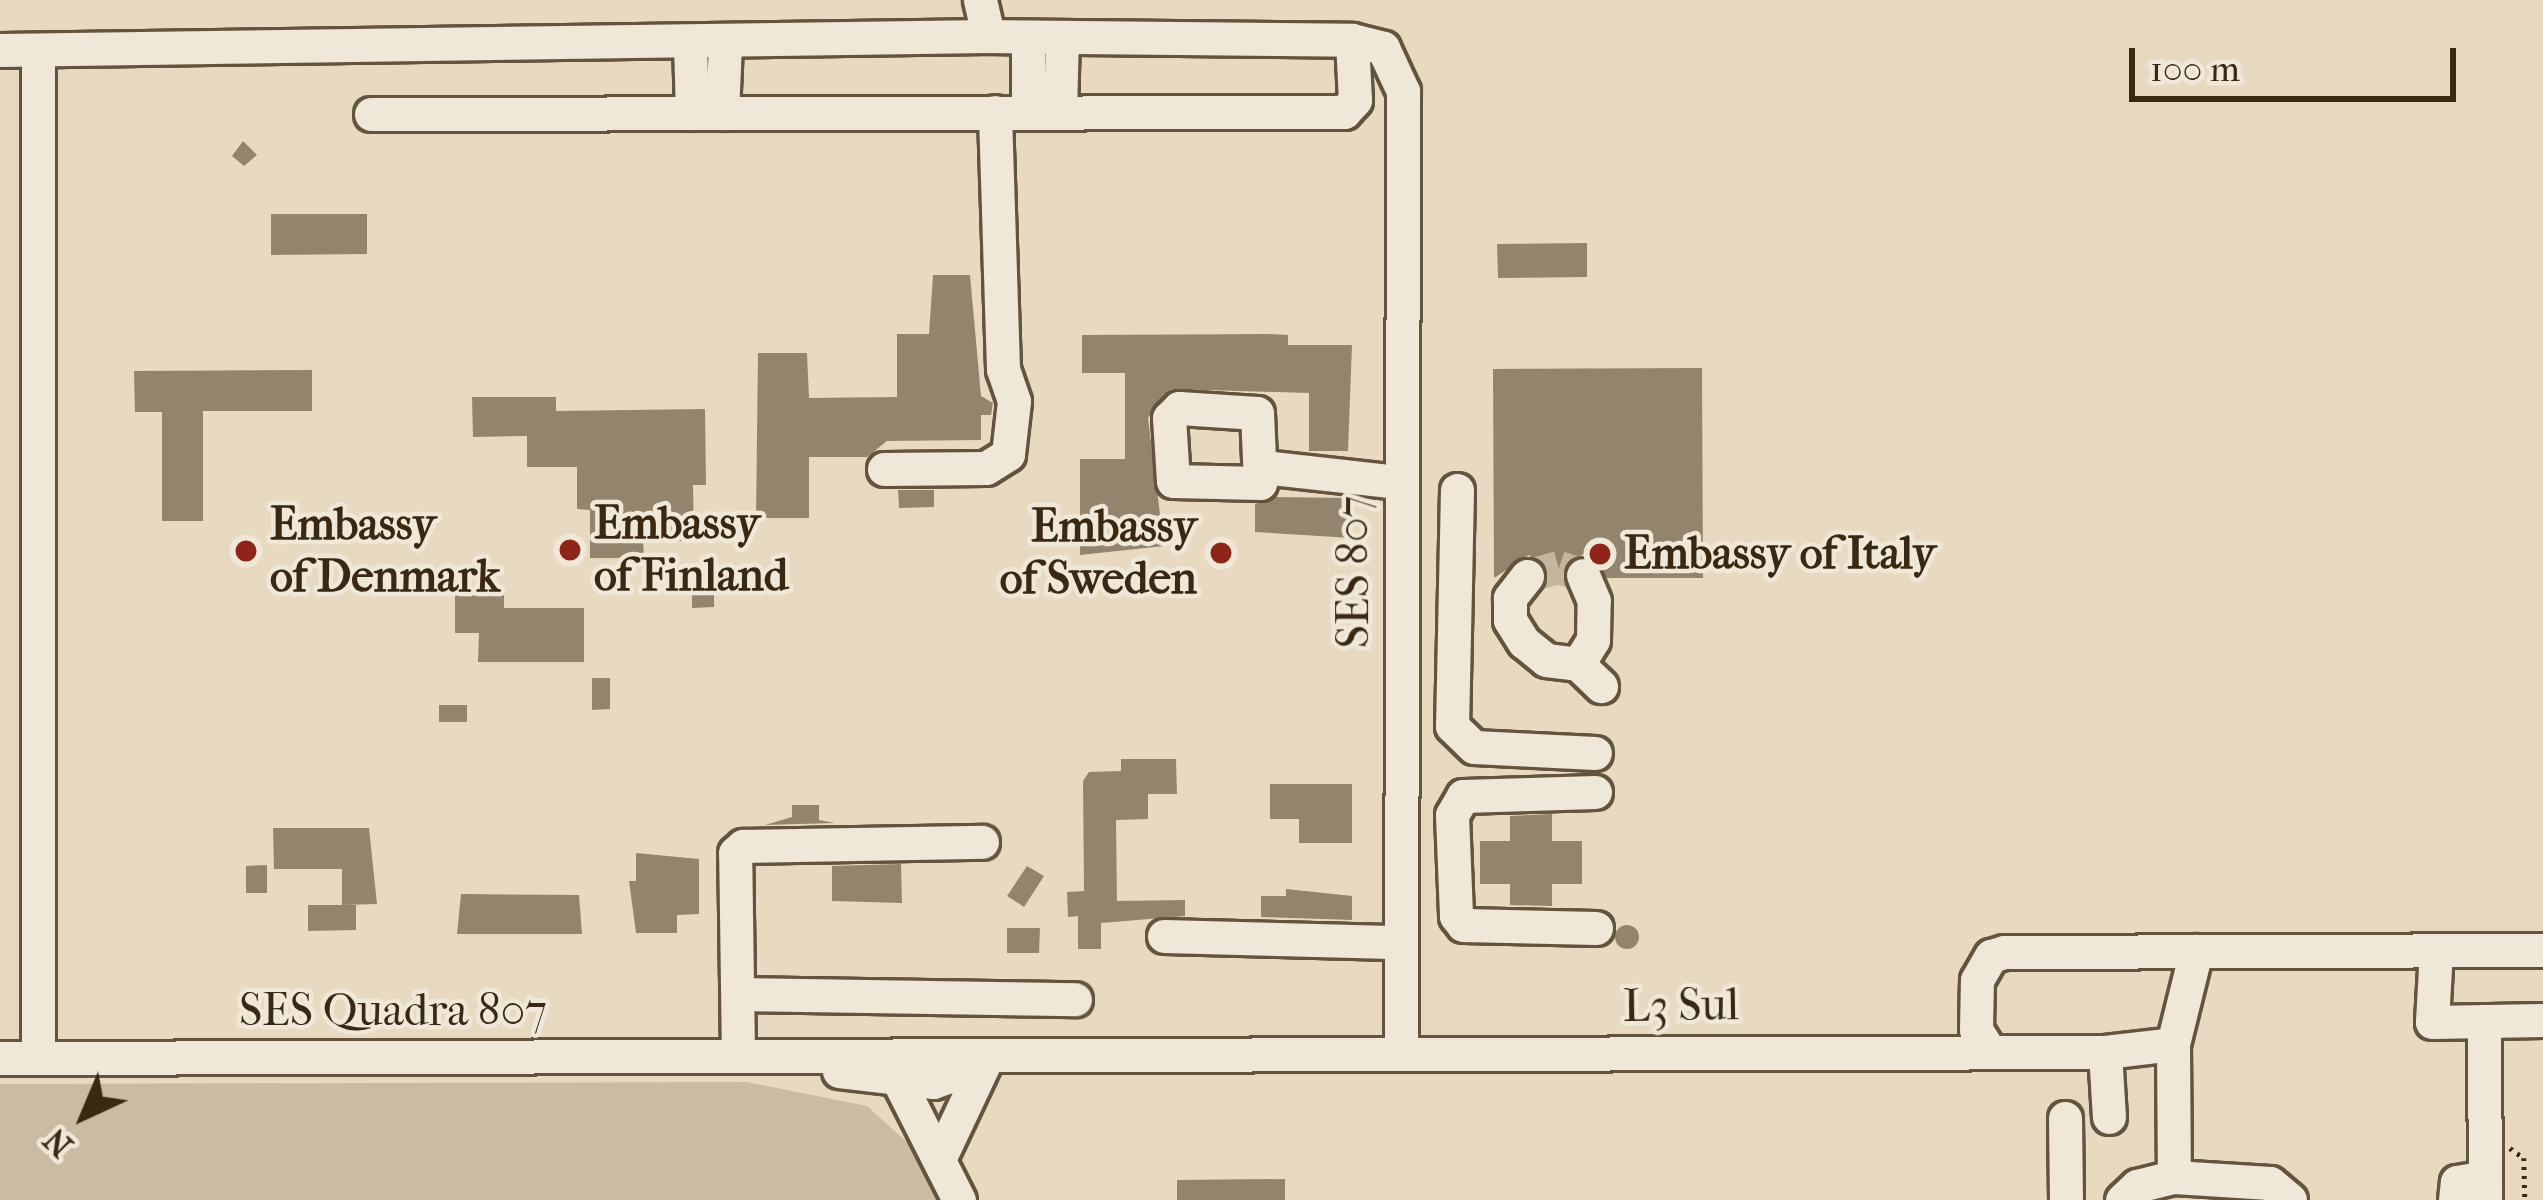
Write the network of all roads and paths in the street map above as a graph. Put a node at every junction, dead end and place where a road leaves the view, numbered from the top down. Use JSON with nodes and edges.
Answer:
{"nodes":[{"id":1,"x":980,"y":0,"type":"edge"},
{"id":2,"x":988,"y":36,"type":"junction"},
{"id":3,"x":1028,"y":37,"type":"junction"},
{"id":4,"x":1062,"y":38,"type":"junction"},
{"id":5,"x":1352,"y":40,"type":"junction"},
{"id":6,"x":725,"y":43,"type":"junction"},
{"id":7,"x":690,"y":44,"type":"junction"},
{"id":8,"x":0,"y":50,"type":"edge"},
{"id":9,"x":38,"y":50,"type":"junction"},
{"id":10,"x":1027,"y":112,"type":"junction"},
{"id":11,"x":707,"y":113,"type":"junction"},
{"id":12,"x":370,"y":114,"type":"dead end"},
{"id":13,"x":1263,"y":467,"type":"dead end"},
{"id":14,"x":884,"y":469,"type":"dead end"},
{"id":15,"x":1399,"y":482,"type":"junction"},
{"id":16,"x":1457,"y":490,"type":"dead end"},
{"id":17,"x":1583,"y":575,"type":"dead end"},
{"id":18,"x":1527,"y":576,"type":"dead end"},
{"id":19,"x":1595,"y":753,"type":"dead end"},
{"id":20,"x":1595,"y":792,"type":"dead end"},
{"id":21,"x":982,"y":842,"type":"dead end"},
{"id":22,"x":1596,"y":928,"type":"dead end"},
{"id":23,"x":1164,"y":936,"type":"dead end"},
{"id":24,"x":1400,"y":942,"type":"junction"},
{"id":25,"x":2436,"y":950,"type":"junction"},
{"id":26,"x":2543,"y":950,"type":"edge"},
{"id":27,"x":2185,"y":959,"type":"junction"},
{"id":28,"x":738,"y":994,"type":"junction"},
{"id":29,"x":2543,"y":1020,"type":"edge"},
{"id":30,"x":2484,"y":1021,"type":"junction"},
{"id":31,"x":1976,"y":1044,"type":"junction"},
{"id":32,"x":2173,"y":1044,"type":"junction"},
{"id":33,"x":2105,"y":1052,"type":"junction"},
{"id":34,"x":1046,"y":1054,"type":"junction"},
{"id":35,"x":1401,"y":1054,"type":"junction"},
{"id":36,"x":38,"y":1056,"type":"junction"},
{"id":37,"x":738,"y":1056,"type":"junction"},
{"id":38,"x":785,"y":1056,"type":"junction"},
{"id":39,"x":0,"y":1058,"type":"edge"},
{"id":40,"x":994,"y":1060,"type":"junction"},
{"id":41,"x":829,"y":1069,"type":"junction"},
{"id":42,"x":912,"y":1069,"type":"junction"},
{"id":43,"x":2109,"y":1117,"type":"dead end"},
{"id":44,"x":2066,"y":1118,"type":"dead end"},
{"id":45,"x":2486,"y":1140,"type":"junction"},
{"id":46,"x":943,"y":1163,"type":"edge"},
{"id":47,"x":2174,"y":1178,"type":"junction"},
{"id":48,"x":2485,"y":1188,"type":"edge"},
{"id":49,"x":2066,"y":1200,"type":"edge"},
{"id":50,"x":2122,"y":1200,"type":"edge"},
{"id":51,"x":2290,"y":1200,"type":"edge"},
{"id":52,"x":2455,"y":1200,"type":"edge"},
{"id":53,"x":2525,"y":1200,"type":"edge"}],
"edges":[{"from":1,"to":2,"type":"street"},
{"from":2,"to":3,"type":"street"},
{"from":2,"to":6,"type":"street"},
{"from":3,"to":4,"type":"street"},
{"from":3,"to":10,"type":"street"},
{"from":4,"to":5,"type":"street"},
{"from":4,"to":10,"type":"street"},
{"from":5,"to":10,"type":"street"},
{"from":5,"to":15,"type":"street","name":"SES 807"},
{"from":6,"to":7,"type":"street"},
{"from":6,"to":11,"type":"street"},
{"from":7,"to":9,"type":"street"},
{"from":7,"to":11,"type":"street"},
{"from":8,"to":9,"type":"street"},
{"from":9,"to":36,"type":"street"},
{"from":10,"to":11,"type":"street"},
{"from":10,"to":14,"type":"street"},
{"from":11,"to":12,"type":"street"},
{"from":13,"to":15,"type":"street"},
{"from":15,"to":24,"type":"street","name":"SES 807"},
{"from":16,"to":19,"type":"street"},
{"from":17,"to":18,"type":"street"},
{"from":20,"to":22,"type":"street"},
{"from":21,"to":28,"type":"street"},
{"from":23,"to":24,"type":"street"},
{"from":24,"to":35,"type":"street","name":"SES 807"},
{"from":25,"to":26,"type":"street"},
{"from":25,"to":27,"type":"street"},
{"from":25,"to":30,"type":"street"},
{"from":27,"to":31,"type":"street"},
{"from":27,"to":32,"type":"street"},
{"from":28,"to":34,"type":"street"},
{"from":28,"to":37,"type":"street"},
{"from":29,"to":30,"type":"street"},
{"from":30,"to":45,"type":"street"},
{"from":31,"to":33,"type":"street","name":"L3 Sul"},
{"from":31,"to":35,"type":"street","name":"L3 Sul"},
{"from":32,"to":33,"type":"street","name":"L3 Sul"},
{"from":32,"to":47,"type":"street"},
{"from":33,"to":43,"type":"street"},
{"from":34,"to":35,"type":"street","name":"SES Quadra 807"},
{"from":34,"to":40,"type":"street","name":"SES Quadra 807"},
{"from":36,"to":37,"type":"street","name":"SES Quadra 807"},
{"from":36,"to":39,"type":"street","name":"SES Quadra 807"},
{"from":37,"to":38,"type":"street","name":"SES Quadra 807"},
{"from":38,"to":41,"type":"street","name":"SES Quadra 807"},
{"from":38,"to":42,"type":"street","name":"SES Quadra 807"},
{"from":40,"to":42,"type":"street","name":"SES Quadra 807"},
{"from":40,"to":46,"type":"street"},
{"from":41,"to":42,"type":"street","name":"SES Quadra 807"},
{"from":41,"to":46,"type":"street"},
{"from":42,"to":46,"type":"street"},
{"from":44,"to":49,"type":"street"},
{"from":45,"to":48,"type":"street"},
{"from":45,"to":53,"type":"path"},
{"from":47,"to":50,"type":"street"},
{"from":47,"to":51,"type":"street"},
{"from":48,"to":52,"type":"street"}]}
